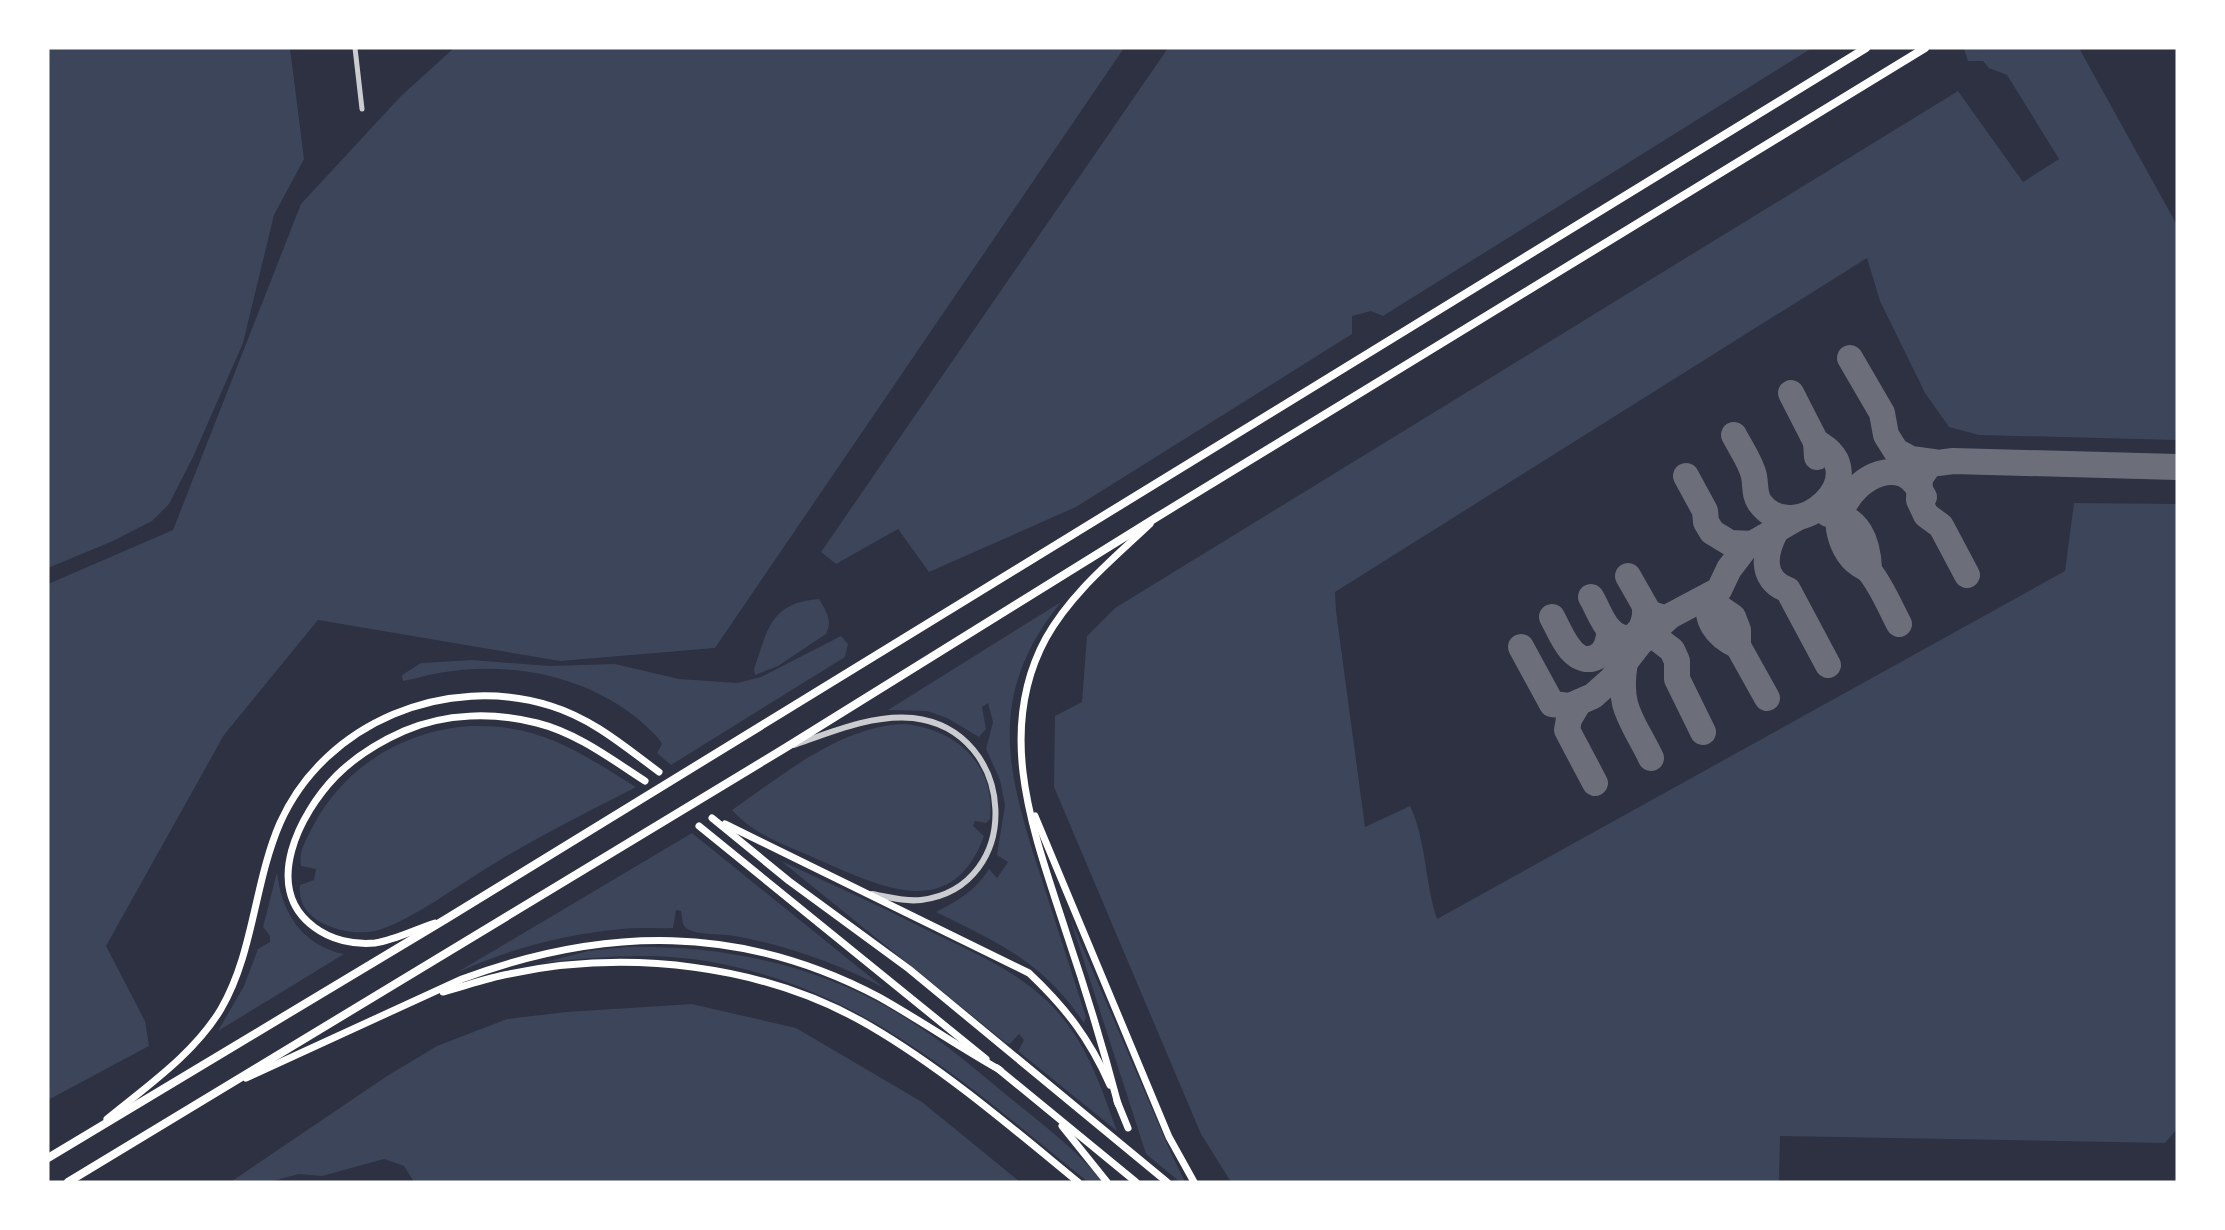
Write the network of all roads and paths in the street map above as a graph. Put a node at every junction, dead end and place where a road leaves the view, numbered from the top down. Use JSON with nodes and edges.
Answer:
{"nodes":[{"id":1,"x":355,"y":48,"type":"edge"},
{"id":2,"x":1866,"y":48,"type":"edge"},
{"id":3,"x":1925,"y":48,"type":"edge"},
{"id":4,"x":362,"y":109,"type":"dead end"},
{"id":5,"x":1157,"y":517,"type":"junction"},
{"id":6,"x":785,"y":748,"type":"junction"},
{"id":7,"x":659,"y":772,"type":"dead end"},
{"id":8,"x":645,"y":781,"type":"dead end"},
{"id":9,"x":1025,"y":792,"type":"junction"},
{"id":10,"x":699,"y":826,"type":"dead end"},
{"id":11,"x":870,"y":894,"type":"junction"},
{"id":12,"x":446,"y":919,"type":"junction"},
{"id":13,"x":418,"y":1000,"type":"junction"},
{"id":14,"x":1000,"y":1070,"type":"junction"},
{"id":15,"x":218,"y":1091,"type":"junction"},
{"id":16,"x":1118,"y":1104,"type":"junction"},
{"id":17,"x":1048,"y":1111,"type":"junction"},
{"id":18,"x":97,"y":1128,"type":"junction"},
{"id":19,"x":1128,"y":1128,"type":"dead end"},
{"id":20,"x":48,"y":1158,"type":"edge"},
{"id":21,"x":69,"y":1182,"type":"edge"},
{"id":22,"x":1078,"y":1182,"type":"edge"},
{"id":23,"x":1107,"y":1182,"type":"edge"},
{"id":24,"x":1136,"y":1182,"type":"edge"},
{"id":25,"x":1167,"y":1182,"type":"edge"},
{"id":26,"x":1194,"y":1182,"type":"edge"}],
"edges":[{"from":1,"to":4,"type":"street"},
{"from":2,"to":12,"type":"highway"},
{"from":3,"to":5,"type":"highway"},
{"from":5,"to":6,"type":"highway"},
{"from":5,"to":9,"type":"main road"},
{"from":6,"to":11,"type":"street"},
{"from":6,"to":15,"type":"highway"},
{"from":7,"to":18,"type":"main road"},
{"from":8,"to":12,"type":"main road"},
{"from":9,"to":16,"type":"main road"},
{"from":9,"to":26,"type":"main road"},
{"from":10,"to":14,"type":"main road"},
{"from":11,"to":16,"type":"main road"},
{"from":11,"to":25,"type":"main road"},
{"from":12,"to":18,"type":"highway"},
{"from":13,"to":14,"type":"main road"},
{"from":13,"to":15,"type":"main road"},
{"from":13,"to":22,"type":"main road"},
{"from":14,"to":17,"type":"main road"},
{"from":15,"to":21,"type":"highway"},
{"from":16,"to":19,"type":"main road"},
{"from":17,"to":23,"type":"main road"},
{"from":17,"to":24,"type":"main road"},
{"from":18,"to":20,"type":"highway"}]}
